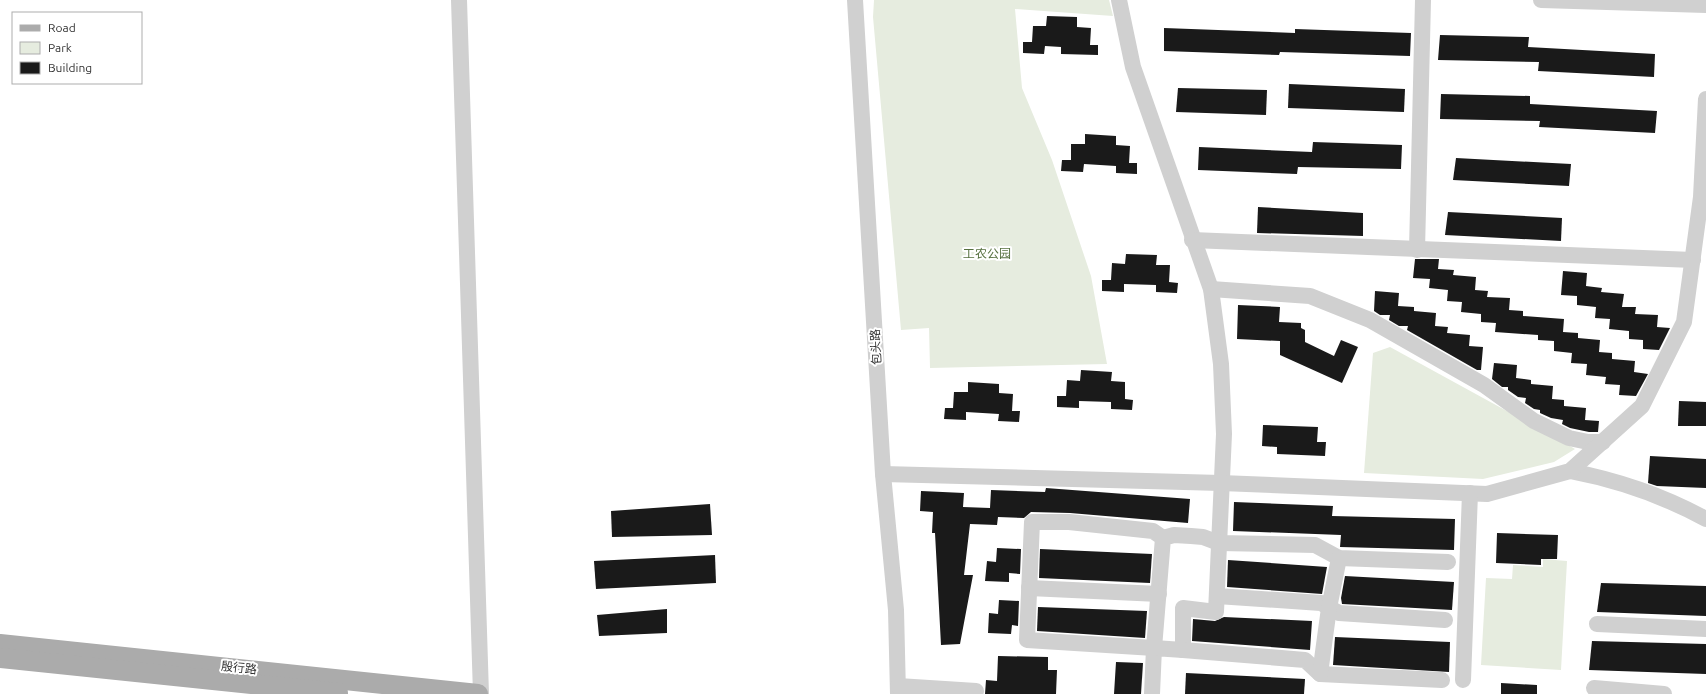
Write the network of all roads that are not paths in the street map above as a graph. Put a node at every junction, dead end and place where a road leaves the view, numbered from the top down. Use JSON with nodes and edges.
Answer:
{"nodes":[{"id":1,"x":459,"y":0,"type":"edge"},
{"id":2,"x":855,"y":0,"type":"edge"},
{"id":3,"x":1119,"y":0,"type":"edge"},
{"id":4,"x":1423,"y":0,"type":"edge"},
{"id":5,"x":1542,"y":0,"type":"edge"},
{"id":6,"x":1706,"y":5,"type":"edge"},
{"id":7,"x":1706,"y":99,"type":"edge"},
{"id":8,"x":1703,"y":197,"type":"edge"},
{"id":9,"x":1192,"y":240,"type":"junction"},
{"id":10,"x":1417,"y":250,"type":"junction"},
{"id":11,"x":1693,"y":260,"type":"junction"},
{"id":12,"x":1211,"y":289,"type":"junction"},
{"id":13,"x":1603,"y":442,"type":"junction"},
{"id":14,"x":1570,"y":471,"type":"junction"},
{"id":15,"x":883,"y":474,"type":"junction"},
{"id":16,"x":1221,"y":483,"type":"junction"},
{"id":17,"x":1470,"y":493,"type":"junction"},
{"id":18,"x":1706,"y":519,"type":"edge"},
{"id":19,"x":1163,"y":538,"type":"junction"},
{"id":20,"x":1219,"y":543,"type":"junction"},
{"id":21,"x":1339,"y":558,"type":"junction"},
{"id":22,"x":1448,"y":562,"type":"dead end"},
{"id":23,"x":1029,"y":588,"type":"junction"},
{"id":24,"x":1159,"y":594,"type":"junction"},
{"id":25,"x":1217,"y":596,"type":"junction"},
{"id":26,"x":1329,"y":608,"type":"junction"},
{"id":27,"x":1445,"y":620,"type":"dead end"},
{"id":28,"x":1597,"y":624,"type":"dead end"},
{"id":29,"x":1706,"y":629,"type":"edge"},
{"id":30,"x":0,"y":644,"type":"edge"},
{"id":31,"x":1154,"y":648,"type":"junction"},
{"id":32,"x":1183,"y":650,"type":"junction"},
{"id":33,"x":0,"y":658,"type":"edge"},
{"id":34,"x":1320,"y":674,"type":"junction"},
{"id":35,"x":1442,"y":680,"type":"dead end"},
{"id":36,"x":1463,"y":680,"type":"dead end"},
{"id":37,"x":1594,"y":688,"type":"dead end"},
{"id":38,"x":898,"y":690,"type":"edge"},
{"id":39,"x":976,"y":691,"type":"dead end"},
{"id":40,"x":349,"y":694,"type":"edge"},
{"id":41,"x":478,"y":694,"type":"edge"},
{"id":42,"x":481,"y":694,"type":"edge"},
{"id":43,"x":1152,"y":694,"type":"edge"},
{"id":44,"x":1664,"y":694,"type":"edge"}],
"edges":[{"from":1,"to":42,"type":"street"},
{"from":2,"to":15,"type":"street","name":"包头路"},
{"from":3,"to":9,"type":"street"},
{"from":4,"to":10,"type":"street"},
{"from":5,"to":6,"type":"street"},
{"from":7,"to":8,"type":"street"},
{"from":8,"to":11,"type":"street"},
{"from":9,"to":10,"type":"street"},
{"from":9,"to":12,"type":"street"},
{"from":10,"to":11,"type":"street"},
{"from":11,"to":13,"type":"street"},
{"from":12,"to":13,"type":"street"},
{"from":12,"to":16,"type":"street"},
{"from":13,"to":14,"type":"street"},
{"from":14,"to":17,"type":"street"},
{"from":14,"to":18,"type":"street"},
{"from":15,"to":16,"type":"street"},
{"from":15,"to":38,"type":"street","name":"包头路"},
{"from":16,"to":17,"type":"street"},
{"from":16,"to":20,"type":"street"},
{"from":17,"to":36,"type":"street"},
{"from":19,"to":20,"type":"street"},
{"from":19,"to":23,"type":"street"},
{"from":19,"to":24,"type":"street"},
{"from":20,"to":21,"type":"street"},
{"from":20,"to":25,"type":"street"},
{"from":21,"to":22,"type":"street"},
{"from":21,"to":26,"type":"street"},
{"from":23,"to":24,"type":"street"},
{"from":23,"to":31,"type":"street"},
{"from":24,"to":31,"type":"street"},
{"from":25,"to":26,"type":"street"},
{"from":25,"to":32,"type":"street"},
{"from":26,"to":27,"type":"street"},
{"from":26,"to":34,"type":"street"},
{"from":28,"to":29,"type":"street"},
{"from":30,"to":41,"type":"main road","name":"殷行路"},
{"from":31,"to":32,"type":"street"},
{"from":31,"to":43,"type":"street"},
{"from":32,"to":34,"type":"street"},
{"from":33,"to":40,"type":"main road","name":"殷行路"},
{"from":34,"to":35,"type":"street"},
{"from":37,"to":44,"type":"street"},
{"from":38,"to":39,"type":"street"}]}
